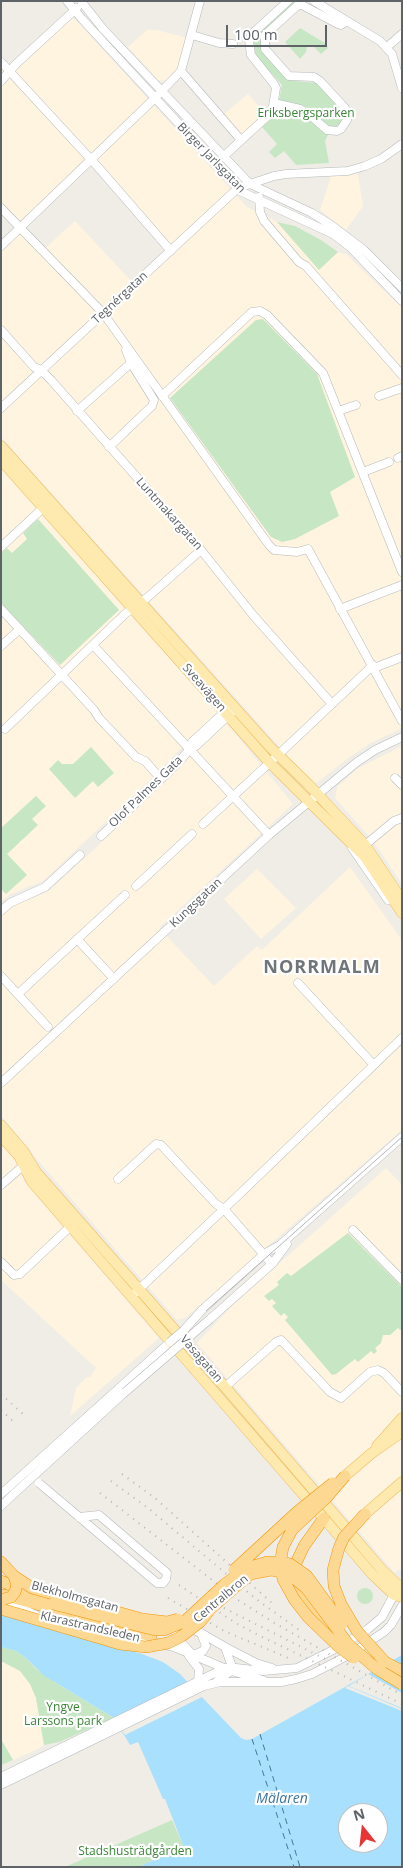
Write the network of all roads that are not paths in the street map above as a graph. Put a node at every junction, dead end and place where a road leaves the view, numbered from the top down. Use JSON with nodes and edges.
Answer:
{"nodes":[{"id":1,"x":67,"y":1,"type":"edge"},
{"id":2,"x":200,"y":1,"type":"edge"},
{"id":3,"x":288,"y":1,"type":"edge"},
{"id":4,"x":314,"y":1,"type":"edge"},
{"id":5,"x":82,"y":2,"type":"edge"},
{"id":6,"x":75,"y":11,"type":"junction"},
{"id":7,"x":346,"y":21,"type":"junction"},
{"id":8,"x":402,"y":34,"type":"edge"},
{"id":9,"x":192,"y":35,"type":"junction"},
{"id":10,"x":233,"y":44,"type":"dead end"},
{"id":11,"x":387,"y":48,"type":"junction"},
{"id":12,"x":1,"y":62,"type":"edge"},
{"id":13,"x":10,"y":71,"type":"junction"},
{"id":14,"x":181,"y":71,"type":"junction"},
{"id":15,"x":1,"y":81,"type":"edge"},
{"id":16,"x":402,"y":88,"type":"edge"},
{"id":17,"x":162,"y":90,"type":"junction"},
{"id":18,"x":155,"y":98,"type":"junction"},
{"id":19,"x":274,"y":103,"type":"junction"},
{"id":20,"x":241,"y":140,"type":"junction"},
{"id":21,"x":402,"y":144,"type":"edge"},
{"id":22,"x":222,"y":157,"type":"junction"},
{"id":23,"x":91,"y":160,"type":"junction"},
{"id":24,"x":263,"y":180,"type":"junction"},
{"id":25,"x":250,"y":184,"type":"junction"},
{"id":26,"x":238,"y":188,"type":"junction"},
{"id":27,"x":260,"y":190,"type":"junction"},
{"id":28,"x":258,"y":200,"type":"junction"},
{"id":29,"x":1,"y":208,"type":"edge"},
{"id":30,"x":20,"y":227,"type":"junction"},
{"id":31,"x":1,"y":246,"type":"edge"},
{"id":32,"x":171,"y":251,"type":"junction"},
{"id":33,"x":402,"y":288,"type":"edge"},
{"id":34,"x":402,"y":301,"type":"edge"},
{"id":35,"x":103,"y":314,"type":"junction"},
{"id":36,"x":1,"y":330,"type":"edge"},
{"id":37,"x":126,"y":346,"type":"junction"},
{"id":38,"x":131,"y":364,"type":"junction"},
{"id":39,"x":41,"y":370,"type":"junction"},
{"id":40,"x":402,"y":374,"type":"edge"},
{"id":41,"x":402,"y":388,"type":"edge"},
{"id":42,"x":162,"y":396,"type":"junction"},
{"id":43,"x":379,"y":396,"type":"dead end"},
{"id":44,"x":356,"y":405,"type":"dead end"},
{"id":45,"x":1,"y":408,"type":"edge"},
{"id":46,"x":77,"y":411,"type":"junction"},
{"id":47,"x":338,"y":411,"type":"junction"},
{"id":48,"x":1,"y":446,"type":"edge"},
{"id":49,"x":109,"y":447,"type":"junction"},
{"id":50,"x":1,"y":460,"type":"edge"},
{"id":51,"x":389,"y":462,"type":"dead end"},
{"id":52,"x":363,"y":472,"type":"junction"},
{"id":53,"x":44,"y":508,"type":"junction"},
{"id":54,"x":1,"y":547,"type":"edge"},
{"id":55,"x":201,"y":550,"type":"junction"},
{"id":56,"x":402,"y":572,"type":"edge"},
{"id":57,"x":402,"y":585,"type":"edge"},
{"id":58,"x":137,"y":605,"type":"junction"},
{"id":59,"x":1,"y":609,"type":"edge"},
{"id":60,"x":340,"y":609,"type":"junction"},
{"id":61,"x":20,"y":629,"type":"junction"},
{"id":62,"x":93,"y":645,"type":"junction"},
{"id":63,"x":1,"y":646,"type":"edge"},
{"id":64,"x":402,"y":657,"type":"edge"},
{"id":65,"x":373,"y":666,"type":"junction"},
{"id":66,"x":62,"y":675,"type":"junction"},
{"id":67,"x":332,"y":704,"type":"junction"},
{"id":68,"x":230,"y":710,"type":"junction"},
{"id":69,"x":401,"y":721,"type":"edge"},
{"id":70,"x":6,"y":729,"type":"dead end"},
{"id":71,"x":402,"y":737,"type":"edge"},
{"id":72,"x":190,"y":748,"type":"junction"},
{"id":73,"x":274,"y":759,"type":"junction"},
{"id":74,"x":396,"y":778,"type":"dead end"},
{"id":75,"x":161,"y":779,"type":"junction"},
{"id":76,"x":402,"y":785,"type":"edge"},
{"id":77,"x":318,"y":795,"type":"junction"},
{"id":78,"x":233,"y":797,"type":"junction"},
{"id":79,"x":308,"y":802,"type":"junction"},
{"id":80,"x":402,"y":818,"type":"edge"},
{"id":81,"x":203,"y":824,"type":"dead end"},
{"id":82,"x":192,"y":834,"type":"dead end"},
{"id":83,"x":270,"y":835,"type":"junction"},
{"id":84,"x":101,"y":836,"type":"dead end"},
{"id":85,"x":350,"y":844,"type":"junction"},
{"id":86,"x":365,"y":845,"type":"junction"},
{"id":87,"x":80,"y":855,"type":"dead end"},
{"id":88,"x":136,"y":886,"type":"dead end"},
{"id":89,"x":125,"y":895,"type":"dead end"},
{"id":90,"x":402,"y":900,"type":"edge"},
{"id":91,"x":1,"y":911,"type":"edge"},
{"id":92,"x":402,"y":913,"type":"edge"},
{"id":93,"x":402,"y":921,"type":"edge"},
{"id":94,"x":78,"y":939,"type":"junction"},
{"id":95,"x":1,"y":976,"type":"edge"},
{"id":96,"x":114,"y":979,"type":"junction"},
{"id":97,"x":298,"y":983,"type":"dead end"},
{"id":98,"x":18,"y":994,"type":"junction"},
{"id":99,"x":48,"y":1027,"type":"dead end"},
{"id":100,"x":402,"y":1038,"type":"edge"},
{"id":101,"x":373,"y":1064,"type":"junction"},
{"id":102,"x":1,"y":1083,"type":"edge"},
{"id":103,"x":1,"y":1125,"type":"edge"},
{"id":104,"x":1,"y":1136,"type":"edge"},
{"id":105,"x":402,"y":1137,"type":"edge"},
{"id":106,"x":402,"y":1142,"type":"edge"},
{"id":107,"x":23,"y":1166,"type":"junction"},
{"id":108,"x":36,"y":1172,"type":"junction"},
{"id":109,"x":118,"y":1179,"type":"dead end"},
{"id":110,"x":1,"y":1185,"type":"edge"},
{"id":111,"x":224,"y":1209,"type":"junction"},
{"id":112,"x":75,"y":1223,"type":"junction"},
{"id":113,"x":353,"y":1230,"type":"dead end"},
{"id":114,"x":264,"y":1254,"type":"junction"},
{"id":115,"x":1,"y":1262,"type":"edge"},
{"id":116,"x":272,"y":1264,"type":"junction"},
{"id":117,"x":402,"y":1280,"type":"edge"},
{"id":118,"x":135,"y":1292,"type":"junction"},
{"id":119,"x":221,"y":1390,"type":"junction"},
{"id":120,"x":120,"y":1392,"type":"junction"},
{"id":121,"x":402,"y":1392,"type":"edge"},
{"id":122,"x":402,"y":1418,"type":"edge"},
{"id":123,"x":402,"y":1432,"type":"edge"},
{"id":124,"x":69,"y":1439,"type":"junction"},
{"id":125,"x":372,"y":1453,"type":"junction"},
{"id":126,"x":26,"y":1472,"type":"junction"},
{"id":127,"x":402,"y":1473,"type":"edge"},
{"id":128,"x":345,"y":1476,"type":"junction"},
{"id":129,"x":32,"y":1478,"type":"junction"},
{"id":130,"x":402,"y":1482,"type":"edge"},
{"id":131,"x":300,"y":1490,"type":"junction"},
{"id":132,"x":315,"y":1491,"type":"junction"},
{"id":133,"x":1,"y":1494,"type":"edge"},
{"id":134,"x":1,"y":1506,"type":"edge"},
{"id":135,"x":370,"y":1511,"type":"junction"},
{"id":136,"x":79,"y":1517,"type":"junction"},
{"id":137,"x":324,"y":1518,"type":"junction"},
{"id":138,"x":343,"y":1524,"type":"junction"},
{"id":139,"x":1,"y":1562,"type":"edge"},
{"id":140,"x":1,"y":1573,"type":"edge"},
{"id":141,"x":14,"y":1576,"type":"junction"},
{"id":142,"x":1,"y":1581,"type":"edge"},
{"id":143,"x":225,"y":1584,"type":"junction"},
{"id":144,"x":1,"y":1586,"type":"edge"},
{"id":145,"x":400,"y":1591,"type":"edge"},
{"id":146,"x":1,"y":1594,"type":"edge"},
{"id":147,"x":1,"y":1599,"type":"edge"},
{"id":148,"x":51,"y":1606,"type":"junction"},
{"id":149,"x":213,"y":1606,"type":"junction"},
{"id":150,"x":402,"y":1606,"type":"edge"},
{"id":151,"x":1,"y":1609,"type":"edge"},
{"id":152,"x":198,"y":1610,"type":"junction"},
{"id":153,"x":151,"y":1617,"type":"junction"},
{"id":154,"x":199,"y":1632,"type":"junction"},
{"id":155,"x":337,"y":1643,"type":"junction"},
{"id":156,"x":224,"y":1647,"type":"junction"},
{"id":157,"x":184,"y":1649,"type":"junction"},
{"id":158,"x":193,"y":1656,"type":"junction"},
{"id":159,"x":381,"y":1666,"type":"junction"},
{"id":160,"x":229,"y":1669,"type":"junction"},
{"id":161,"x":281,"y":1670,"type":"junction"},
{"id":162,"x":402,"y":1671,"type":"edge"},
{"id":163,"x":270,"y":1682,"type":"junction"},
{"id":164,"x":210,"y":1684,"type":"junction"},
{"id":165,"x":402,"y":1684,"type":"edge"},
{"id":166,"x":194,"y":1686,"type":"junction"},
{"id":167,"x":118,"y":1724,"type":"junction"},
{"id":168,"x":1,"y":1777,"type":"edge"},
{"id":169,"x":1,"y":1785,"type":"edge"}],
"edges":[{"from":1,"to":6,"type":"street","name":"Birger Jarlsgatan"},
{"from":2,"to":9,"type":"street"},
{"from":3,"to":19,"type":"street"},
{"from":4,"to":7,"type":"street"},
{"from":5,"to":6,"type":"street"},
{"from":5,"to":17,"type":"street","name":"Birger Jarlsgatan"},
{"from":6,"to":13,"type":"street"},
{"from":6,"to":18,"type":"street","name":"Birger Jarlsgatan"},
{"from":7,"to":11,"type":"street"},
{"from":7,"to":19,"type":"street"},
{"from":8,"to":11,"type":"street"},
{"from":9,"to":10,"type":"street"},
{"from":9,"to":14,"type":"street"},
{"from":11,"to":16,"type":"street"},
{"from":12,"to":13,"type":"street"},
{"from":13,"to":15,"type":"street"},
{"from":13,"to":23,"type":"street"},
{"from":14,"to":17,"type":"street"},
{"from":14,"to":20,"type":"street"},
{"from":17,"to":18,"type":"street"},
{"from":17,"to":22,"type":"street","name":"Birger Jarlsgatan"},
{"from":18,"to":23,"type":"street"},
{"from":18,"to":26,"type":"street","name":"Birger Jarlsgatan"},
{"from":19,"to":20,"type":"street"},
{"from":20,"to":22,"type":"street"},
{"from":21,"to":24,"type":"street"},
{"from":22,"to":25,"type":"street","name":"Birger Jarlsgatan"},
{"from":23,"to":30,"type":"street"},
{"from":23,"to":32,"type":"street"},
{"from":24,"to":25,"type":"street"},
{"from":24,"to":27,"type":"street"},
{"from":25,"to":26,"type":"street"},
{"from":25,"to":27,"type":"street","name":"Birger Jarlsgatan"},
{"from":26,"to":28,"type":"street","name":"Birger Jarlsgatan"},
{"from":26,"to":32,"type":"street","name":"Tegnérgatan"},
{"from":27,"to":28,"type":"street"},
{"from":27,"to":33,"type":"street","name":"Birger Jarlsgatan"},
{"from":28,"to":34,"type":"street","name":"Birger Jarlsgatan"},
{"from":28,"to":40,"type":"street"},
{"from":29,"to":30,"type":"street"},
{"from":30,"to":31,"type":"street"},
{"from":30,"to":35,"type":"street"},
{"from":32,"to":35,"type":"street","name":"Tegnérgatan"},
{"from":35,"to":37,"type":"street"},
{"from":35,"to":39,"type":"street","name":"Tegnérgatan"},
{"from":36,"to":39,"type":"street","name":"Luntmakargatan"},
{"from":37,"to":38,"type":"street"},
{"from":37,"to":42,"type":"street"},
{"from":38,"to":46,"type":"street"},
{"from":38,"to":49,"type":"street"},
{"from":39,"to":45,"type":"street","name":"Tegnérgatan"},
{"from":39,"to":46,"type":"street","name":"Luntmakargatan"},
{"from":41,"to":43,"type":"street"},
{"from":42,"to":47,"type":"street"},
{"from":42,"to":60,"type":"street"},
{"from":44,"to":47,"type":"street"},
{"from":46,"to":49,"type":"street","name":"Luntmakargatan"},
{"from":47,"to":52,"type":"street"},
{"from":48,"to":58,"type":"main road","name":"Sveavägen"},
{"from":49,"to":55,"type":"street","name":"Luntmakargatan"},
{"from":50,"to":53,"type":"main road","name":"Sveavägen"},
{"from":51,"to":52,"type":"street"},
{"from":52,"to":56,"type":"street"},
{"from":53,"to":54,"type":"street"},
{"from":53,"to":58,"type":"main road","name":"Sveavägen"},
{"from":55,"to":58,"type":"street"},
{"from":55,"to":67,"type":"street","name":"Luntmakargatan"},
{"from":57,"to":60,"type":"street"},
{"from":58,"to":62,"type":"street"},
{"from":58,"to":68,"type":"main road","name":"Sveavägen"},
{"from":59,"to":61,"type":"street"},
{"from":60,"to":65,"type":"street"},
{"from":61,"to":63,"type":"street"},
{"from":61,"to":66,"type":"street"},
{"from":62,"to":66,"type":"street"},
{"from":62,"to":72,"type":"street"},
{"from":64,"to":65,"type":"street"},
{"from":65,"to":67,"type":"street"},
{"from":65,"to":69,"type":"street"},
{"from":66,"to":70,"type":"street"},
{"from":66,"to":75,"type":"street"},
{"from":67,"to":73,"type":"street"},
{"from":68,"to":72,"type":"street","name":"Olof Palmes Gata"},
{"from":68,"to":73,"type":"main road","name":"Sveavägen"},
{"from":71,"to":77,"type":"street","name":"Kungsgatan"},
{"from":72,"to":75,"type":"street","name":"Olof Palmes Gata"},
{"from":72,"to":78,"type":"street"},
{"from":73,"to":77,"type":"main road","name":"Sveavägen"},
{"from":73,"to":78,"type":"street"},
{"from":73,"to":79,"type":"main road","name":"Sveavägen"},
{"from":74,"to":76,"type":"street"},
{"from":75,"to":84,"type":"street","name":"Olof Palmes Gata"},
{"from":77,"to":79,"type":"street","name":"Kungsgatan"},
{"from":77,"to":86,"type":"main road","name":"Sveavägen"},
{"from":78,"to":81,"type":"street"},
{"from":78,"to":83,"type":"street"},
{"from":79,"to":83,"type":"street","name":"Kungsgatan"},
{"from":79,"to":85,"type":"main road","name":"Sveavägen"},
{"from":80,"to":86,"type":"street"},
{"from":82,"to":88,"type":"street"},
{"from":83,"to":96,"type":"street","name":"Kungsgatan"},
{"from":85,"to":92,"type":"main road"},
{"from":85,"to":93,"type":"street","name":"Sveavägen"},
{"from":86,"to":90,"type":"main road","name":"Sveavägen"},
{"from":87,"to":91,"type":"street"},
{"from":89,"to":94,"type":"street"},
{"from":94,"to":96,"type":"street"},
{"from":94,"to":98,"type":"street"},
{"from":95,"to":98,"type":"street"},
{"from":96,"to":102,"type":"street","name":"Kungsgatan"},
{"from":97,"to":101,"type":"street"},
{"from":98,"to":99,"type":"street"},
{"from":100,"to":101,"type":"street"},
{"from":101,"to":111,"type":"street"},
{"from":103,"to":108,"type":"main road","name":"Vasagatan"},
{"from":104,"to":107,"type":"main road","name":"Vasagatan"},
{"from":105,"to":114,"type":"street"},
{"from":106,"to":116,"type":"street"},
{"from":107,"to":108,"type":"main road"},
{"from":107,"to":110,"type":"street"},
{"from":107,"to":112,"type":"main road","name":"Vasagatan"},
{"from":108,"to":112,"type":"main road","name":"Vasagatan"},
{"from":109,"to":111,"type":"street"},
{"from":111,"to":114,"type":"street"},
{"from":111,"to":118,"type":"street"},
{"from":112,"to":115,"type":"street"},
{"from":112,"to":118,"type":"main road","name":"Vasagatan"},
{"from":113,"to":117,"type":"street"},
{"from":114,"to":116,"type":"street"},
{"from":114,"to":120,"type":"street","bridge":true},
{"from":116,"to":120,"type":"street","bridge":true},
{"from":118,"to":119,"type":"main road","name":"Vasagatan"},
{"from":119,"to":121,"type":"street"},
{"from":119,"to":131,"type":"main road","name":"Vasagatan"},
{"from":119,"to":132,"type":"main road","name":"Vasagatan"},
{"from":120,"to":124,"type":"street","bridge":true},
{"from":122,"to":125,"type":"main road"},
{"from":123,"to":125,"type":"main road"},
{"from":124,"to":126,"type":"street","bridge":true},
{"from":124,"to":129,"type":"street","bridge":true},
{"from":125,"to":128,"type":"main road"},
{"from":126,"to":129,"type":"street","bridge":true},
{"from":126,"to":133,"type":"street","bridge":true},
{"from":127,"to":135,"type":"main road"},
{"from":128,"to":143,"type":"highway","bridge":true},
{"from":128,"to":155,"type":"highway","bridge":true},
{"from":129,"to":134,"type":"street","bridge":true},
{"from":129,"to":136,"type":"street","bridge":true},
{"from":130,"to":135,"type":"main road"},
{"from":131,"to":132,"type":"main road"},
{"from":131,"to":137,"type":"main road","name":"Vasagatan"},
{"from":132,"to":138,"type":"main road","name":"Vasagatan"},
{"from":135,"to":159,"type":"highway","bridge":true},
{"from":136,"to":136,"type":"street","bridge":true},
{"from":137,"to":138,"type":"main road"},
{"from":137,"to":145,"type":"main road","name":"Vasagatan"},
{"from":137,"to":155,"type":"highway","bridge":true},
{"from":138,"to":145,"type":"main road","name":"Vasagatan"},
{"from":139,"to":141,"type":"highway"},
{"from":140,"to":153,"type":"street","name":"Blekholmsgatan"},
{"from":141,"to":147,"type":"highway","bridge":true},
{"from":141,"to":152,"type":"highway","bridge":true},
{"from":142,"to":148,"type":"highway"},
{"from":143,"to":152,"type":"highway","name":"Centralbron","bridge":true},
{"from":143,"to":159,"type":"highway","name":"Centralbron","bridge":true},
{"from":144,"to":148,"type":"highway","name":"Klarastrandsleden"},
{"from":145,"to":155,"type":"street","name":"Klarastrandsleden"},
{"from":146,"to":148,"type":"highway","name":"Centralbron"},
{"from":147,"to":157,"type":"street","name":"Klarastrandsleden"},
{"from":148,"to":149,"type":"highway","name":"Centralbron","bridge":true},
{"from":148,"to":152,"type":"highway","name":"Centralbron","bridge":true},
{"from":149,"to":151,"type":"highway","bridge":true},
{"from":149,"to":159,"type":"highway","name":"Centralbron","bridge":true},
{"from":150,"to":163,"type":"street","name":"Klarastrandsleden"},
{"from":153,"to":154,"type":"street","name":"Blekholmsgatan"},
{"from":153,"to":157,"type":"street","name":"Blekholmsgatan"},
{"from":154,"to":156,"type":"street","name":"Blekholmsgatan"},
{"from":154,"to":157,"type":"street"},
{"from":154,"to":158,"type":"street"},
{"from":155,"to":159,"type":"highway","bridge":true},
{"from":155,"to":161,"type":"street","name":"Klarastrandsleden"},
{"from":156,"to":160,"type":"street"},
{"from":156,"to":161,"type":"street","name":"Blekholmsgatan"},
{"from":157,"to":158,"type":"street","name":"Klarastrandsleden"},
{"from":157,"to":166,"type":"street"},
{"from":158,"to":160,"type":"street","name":"Klarastrandsleden"},
{"from":159,"to":162,"type":"highway","name":"Centralbron"},
{"from":159,"to":165,"type":"highway","name":"Centralbron","bridge":true},
{"from":160,"to":161,"type":"street","name":"Klarastrandsleden"},
{"from":160,"to":163,"type":"street","name":"Klarastrandsleden"},
{"from":160,"to":164,"type":"street","name":"Klarastrandsleden"},
{"from":160,"to":166,"type":"street"},
{"from":163,"to":164,"type":"street","name":"Klarastrandsleden"},
{"from":164,"to":166,"type":"street","name":"Klarastrandsleden"},
{"from":166,"to":167,"type":"street"},
{"from":167,"to":168,"type":"street"},
{"from":167,"to":169,"type":"street"}]}
